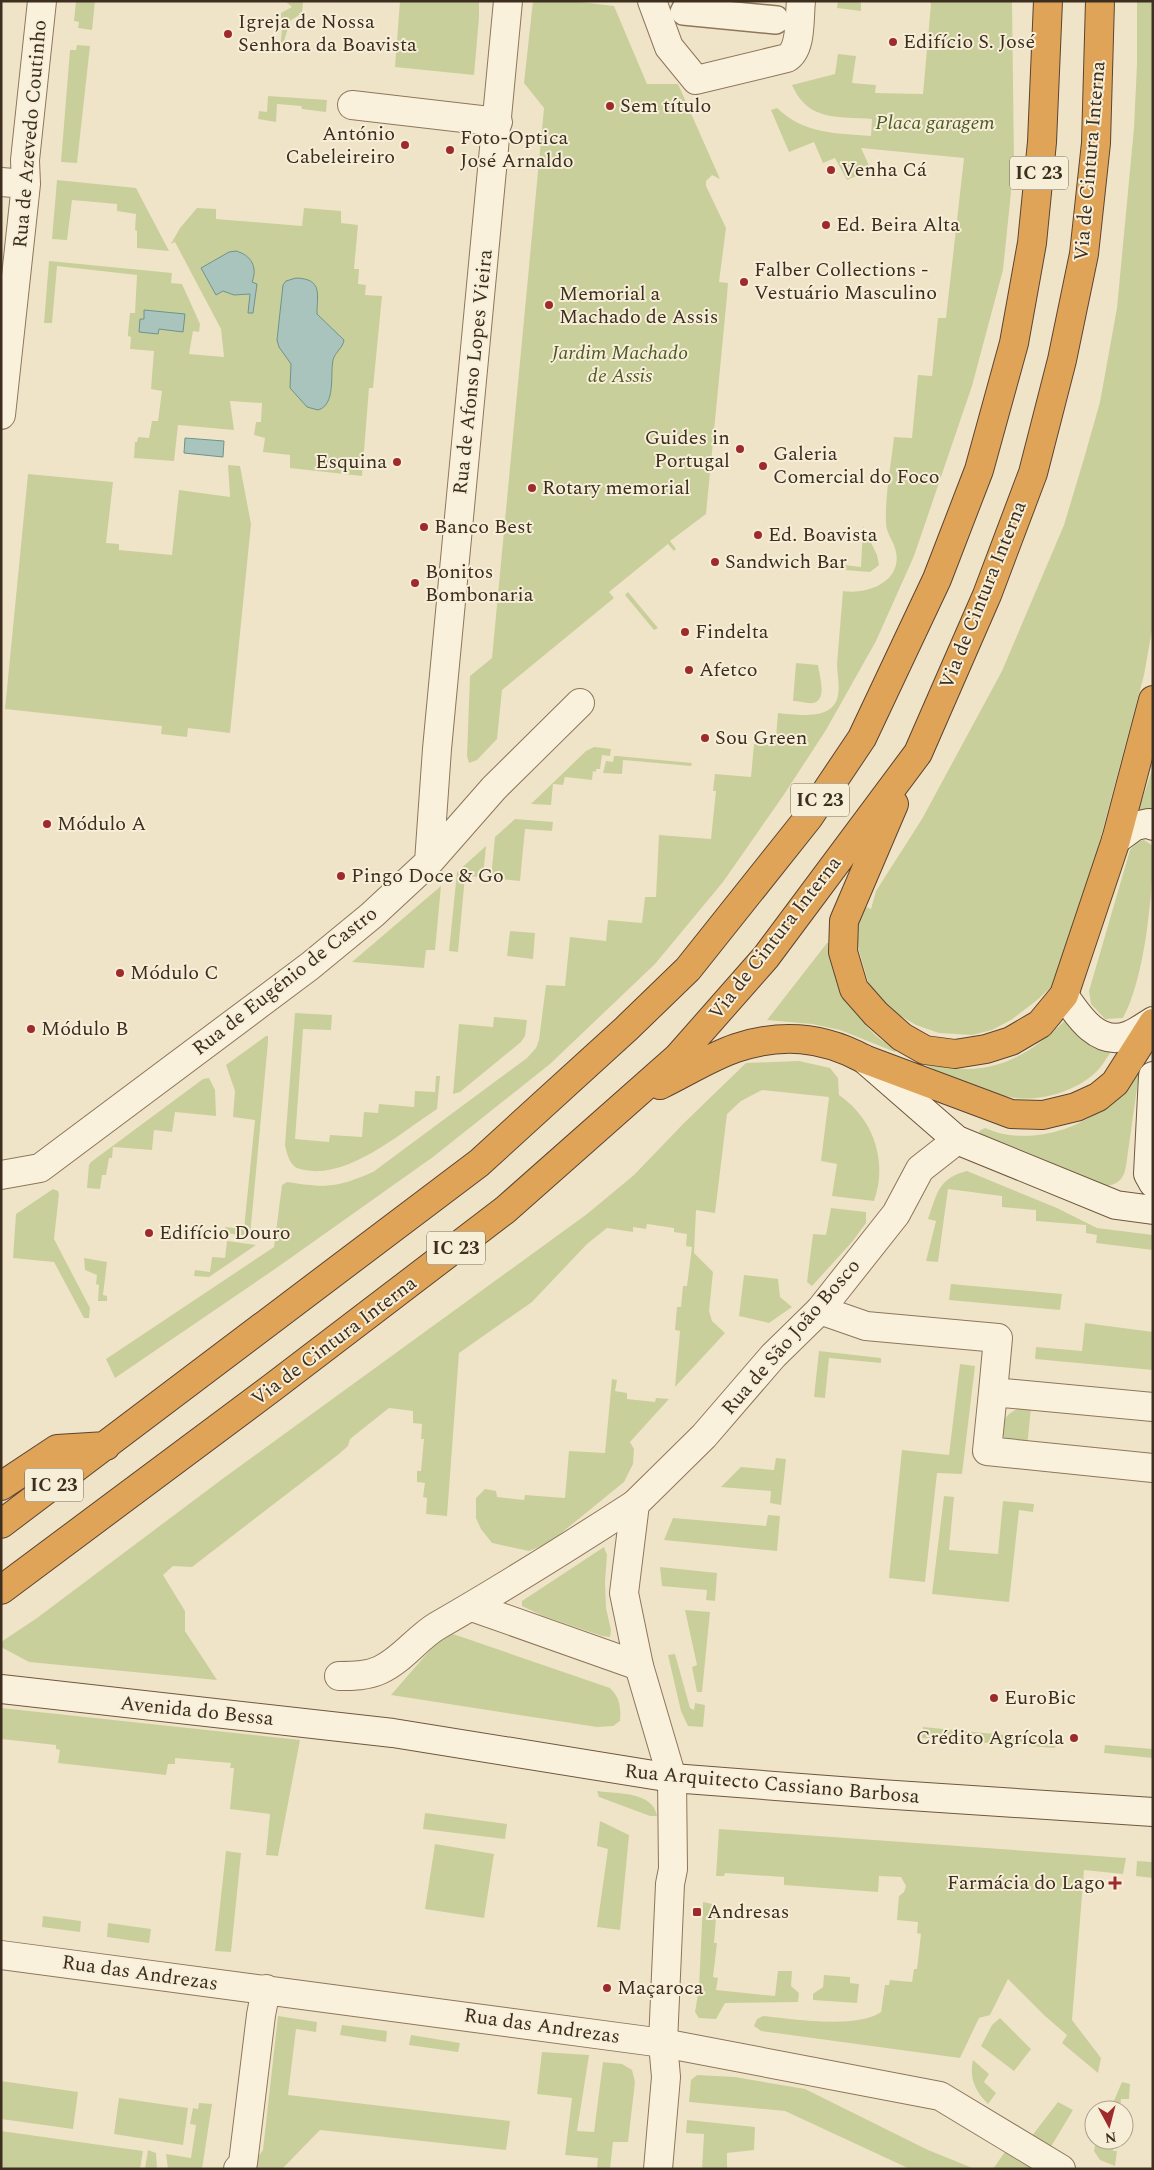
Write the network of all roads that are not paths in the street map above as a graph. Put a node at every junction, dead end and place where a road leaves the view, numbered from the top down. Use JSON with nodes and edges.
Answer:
{"nodes":[{"id":1,"x":42,"y":1,"type":"edge"},
{"id":2,"x":508,"y":1,"type":"edge"},
{"id":3,"x":652,"y":1,"type":"edge"},
{"id":4,"x":800,"y":1,"type":"edge"},
{"id":5,"x":1048,"y":1,"type":"edge"},
{"id":6,"x":1100,"y":1,"type":"edge"},
{"id":7,"x":352,"y":105,"type":"dead end"},
{"id":8,"x":498,"y":122,"type":"junction"},
{"id":9,"x":14,"y":183,"type":"edge"},
{"id":10,"x":4,"y":357,"type":"edge"},
{"id":11,"x":1,"y":415,"type":"edge"},
{"id":12,"x":1153,"y":700,"type":"edge"},
{"id":13,"x":580,"y":703,"type":"dead end"},
{"id":14,"x":918,"y":753,"type":"junction"},
{"id":15,"x":1153,"y":826,"type":"edge"},
{"id":16,"x":1116,"y":840,"type":"junction"},
{"id":17,"x":429,"y":862,"type":"junction"},
{"id":18,"x":1064,"y":995,"type":"junction"},
{"id":19,"x":1153,"y":1022,"type":"edge"},
{"id":20,"x":864,"y":1059,"type":"junction"},
{"id":21,"x":1153,"y":1076,"type":"edge"},
{"id":22,"x":632,"y":1099,"type":"junction"},
{"id":23,"x":957,"y":1140,"type":"junction"},
{"id":24,"x":1,"y":1175,"type":"edge"},
{"id":25,"x":1153,"y":1183,"type":"edge"},
{"id":26,"x":1153,"y":1210,"type":"edge"},
{"id":27,"x":820,"y":1310,"type":"junction"},
{"id":28,"x":993,"y":1392,"type":"junction"},
{"id":29,"x":1153,"y":1407,"type":"edge"},
{"id":30,"x":106,"y":1446,"type":"junction"},
{"id":31,"x":1153,"y":1468,"type":"edge"},
{"id":32,"x":1,"y":1486,"type":"edge"},
{"id":33,"x":635,"y":1504,"type":"junction"},
{"id":34,"x":1,"y":1524,"type":"edge"},
{"id":35,"x":1,"y":1590,"type":"edge"},
{"id":36,"x":472,"y":1608,"type":"junction"},
{"id":37,"x":639,"y":1666,"type":"junction"},
{"id":38,"x":339,"y":1676,"type":"dead end"},
{"id":39,"x":1,"y":1689,"type":"edge"},
{"id":40,"x":393,"y":1733,"type":"joint"},
{"id":41,"x":672,"y":1778,"type":"junction"},
{"id":42,"x":1153,"y":1812,"type":"edge"},
{"id":43,"x":1,"y":1955,"type":"edge"},
{"id":44,"x":266,"y":1990,"type":"junction"},
{"id":45,"x":664,"y":2043,"type":"junction"},
{"id":46,"x":238,"y":2169,"type":"edge"},
{"id":47,"x":658,"y":2169,"type":"edge"},
{"id":48,"x":1060,"y":2169,"type":"edge"}],
"edges":[{"from":1,"to":9,"type":"street","name":"Rua de Azevedo Coutinho"},
{"from":2,"to":8,"type":"street","name":"Rua de Afonso Lopes Vieira"},
{"from":3,"to":4,"type":"street"},
{"from":5,"to":30,"type":"highway","number":"IC 23"},
{"from":6,"to":14,"type":"highway","name":"Via de Cintura Interna","number":"IC 23"},
{"from":7,"to":8,"type":"street"},
{"from":8,"to":17,"type":"street","name":"Rua de Afonso Lopes Vieira"},
{"from":9,"to":10,"type":"street","name":"Rua de Azevedo Coutinho"},
{"from":10,"to":11,"type":"street","name":"Rua de Azevedo Coutinho"},
{"from":12,"to":16,"type":"highway"},
{"from":13,"to":17,"type":"street","name":"Rua de Eugénio de Castro"},
{"from":14,"to":18,"type":"highway"},
{"from":14,"to":22,"type":"highway","name":"Via de Cintura Interna","number":"IC 23"},
{"from":15,"to":16,"type":"street"},
{"from":16,"to":18,"type":"highway"},
{"from":17,"to":24,"type":"street","name":"Rua de Eugénio de Castro"},
{"from":18,"to":19,"type":"street"},
{"from":19,"to":20,"type":"highway"},
{"from":20,"to":22,"type":"highway"},
{"from":20,"to":23,"type":"street"},
{"from":21,"to":25,"type":"street"},
{"from":22,"to":35,"type":"highway","name":"Via de Cintura Interna","number":"IC 23"},
{"from":23,"to":26,"type":"street"},
{"from":23,"to":27,"type":"street","name":"Rua de São João Bosco"},
{"from":27,"to":28,"type":"street"},
{"from":27,"to":33,"type":"street","name":"Rua de São João Bosco"},
{"from":28,"to":29,"type":"street"},
{"from":28,"to":31,"type":"street"},
{"from":30,"to":32,"type":"highway"},
{"from":30,"to":34,"type":"highway","number":"IC 23"},
{"from":33,"to":36,"type":"street","name":"Rua de São João Bosco"},
{"from":33,"to":37,"type":"street"},
{"from":36,"to":37,"type":"street"},
{"from":36,"to":38,"type":"street","name":"Rua de São João Bosco"},
{"from":37,"to":41,"type":"street"},
{"from":39,"to":40,"type":"street","name":"Avenida do Bessa"},
{"from":40,"to":41,"type":"street","name":"Rua Arquitecto Cassiano Barbosa"},
{"from":41,"to":42,"type":"street","name":"Rua Arquitecto Cassiano Barbosa"},
{"from":41,"to":45,"type":"street"},
{"from":43,"to":44,"type":"street","name":"Rua das Andrezas"},
{"from":44,"to":45,"type":"street","name":"Rua das Andrezas"},
{"from":44,"to":46,"type":"street"},
{"from":45,"to":47,"type":"street"},
{"from":45,"to":48,"type":"street","name":"Rua das Andrezas"}]}
